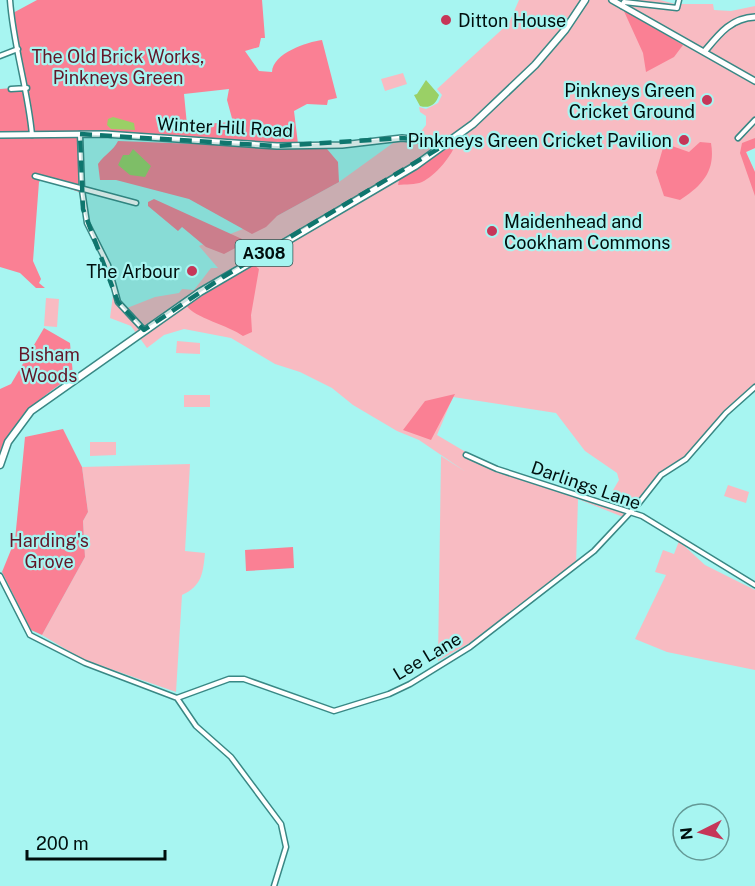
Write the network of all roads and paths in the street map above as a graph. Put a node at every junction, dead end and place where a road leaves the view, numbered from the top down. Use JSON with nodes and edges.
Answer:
{"nodes":[{"id":1,"x":10,"y":0,"type":"edge"},
{"id":2,"x":585,"y":0,"type":"edge"},
{"id":3,"x":612,"y":0,"type":"edge"},
{"id":4,"x":679,"y":0,"type":"edge"},
{"id":5,"x":622,"y":6,"type":"junction"},
{"id":6,"x":755,"y":17,"type":"edge"},
{"id":7,"x":18,"y":50,"type":"junction"},
{"id":8,"x":705,"y":51,"type":"junction"},
{"id":9,"x":0,"y":56,"type":"edge"},
{"id":10,"x":755,"y":81,"type":"edge"},
{"id":11,"x":27,"y":88,"type":"junction"},
{"id":12,"x":12,"y":89,"type":"dead end"},
{"id":13,"x":755,"y":120,"type":"edge"},
{"id":14,"x":80,"y":134,"type":"junction"},
{"id":15,"x":0,"y":135,"type":"edge"},
{"id":16,"x":32,"y":135,"type":"junction"},
{"id":17,"x":738,"y":138,"type":"dead end"},
{"id":18,"x":448,"y":143,"type":"junction"},
{"id":19,"x":34,"y":176,"type":"dead end"},
{"id":20,"x":82,"y":190,"type":"junction"},
{"id":21,"x":136,"y":203,"type":"dead end"},
{"id":22,"x":144,"y":330,"type":"junction"},
{"id":23,"x":755,"y":387,"type":"edge"},
{"id":24,"x":466,"y":455,"type":"dead end"},
{"id":25,"x":0,"y":465,"type":"edge"},
{"id":26,"x":639,"y":503,"type":"junction"},
{"id":27,"x":629,"y":512,"type":"junction"},
{"id":28,"x":642,"y":516,"type":"junction"},
{"id":29,"x":0,"y":576,"type":"edge"},
{"id":30,"x":755,"y":585,"type":"edge"},
{"id":31,"x":177,"y":698,"type":"junction"},
{"id":32,"x":274,"y":886,"type":"edge"}],
"edges":[{"from":1,"to":7,"type":"street"},
{"from":2,"to":18,"type":"main road","number":"A308"},
{"from":3,"to":5,"type":"street"},
{"from":4,"to":5,"type":"street"},
{"from":5,"to":8,"type":"street"},
{"from":6,"to":8,"type":"street"},
{"from":7,"to":9,"type":"street"},
{"from":7,"to":11,"type":"street"},
{"from":8,"to":10,"type":"street"},
{"from":11,"to":12,"type":"street"},
{"from":11,"to":16,"type":"street"},
{"from":13,"to":17,"type":"street"},
{"from":14,"to":16,"type":"street","name":"Winter Hill Road"},
{"from":14,"to":18,"type":"street","name":"Winter Hill Road"},
{"from":14,"to":20,"type":"street"},
{"from":15,"to":16,"type":"street","name":"Winter Hill Road"},
{"from":18,"to":22,"type":"main road","number":"A308"},
{"from":19,"to":20,"type":"street"},
{"from":20,"to":21,"type":"street"},
{"from":20,"to":22,"type":"street"},
{"from":22,"to":25,"type":"main road","number":"A308"},
{"from":23,"to":26,"type":"street","name":"Lee Lane"},
{"from":24,"to":27,"type":"street","name":"Darlings Lane"},
{"from":26,"to":27,"type":"street","name":"Lee Lane"},
{"from":26,"to":28,"type":"street"},
{"from":27,"to":28,"type":"street","name":"Darlings Lane"},
{"from":27,"to":31,"type":"street","name":"Lee Lane"},
{"from":28,"to":30,"type":"street","name":"Darlings Lane"},
{"from":29,"to":31,"type":"street"},
{"from":31,"to":32,"type":"street"}]}
